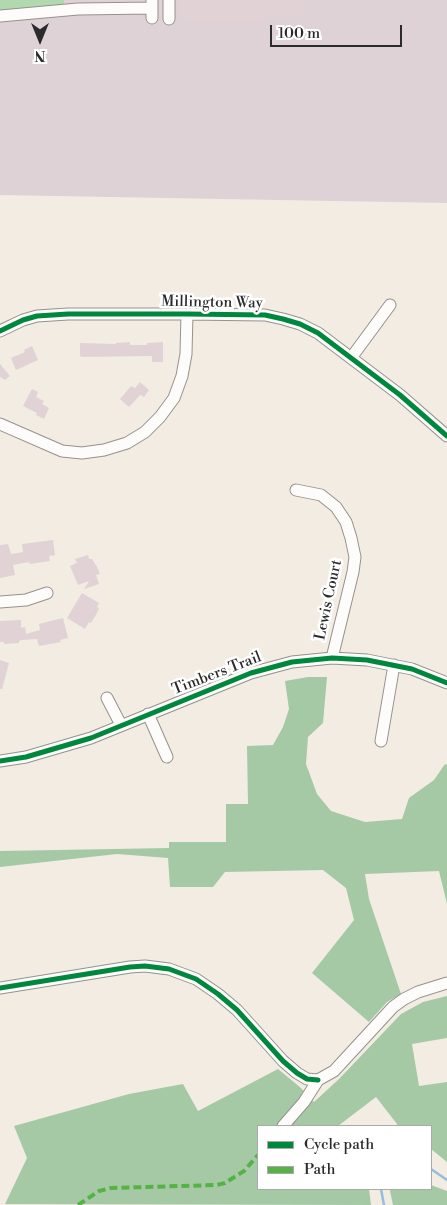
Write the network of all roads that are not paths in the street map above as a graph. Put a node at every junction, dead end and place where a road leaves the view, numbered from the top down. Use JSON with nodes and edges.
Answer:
{"nodes":[{"id":1,"x":169,"y":0,"type":"edge"},
{"id":2,"x":152,"y":9,"type":"edge"},
{"id":3,"x":0,"y":16,"type":"edge"},
{"id":4,"x":169,"y":19,"type":"dead end"},
{"id":5,"x":390,"y":305,"type":"dead end"},
{"id":6,"x":187,"y":314,"type":"junction"},
{"id":7,"x":0,"y":330,"type":"edge"},
{"id":8,"x":351,"y":358,"type":"junction"},
{"id":9,"x":0,"y":424,"type":"edge"},
{"id":10,"x":447,"y":436,"type":"edge"},
{"id":11,"x":296,"y":490,"type":"dead end"},
{"id":12,"x":47,"y":593,"type":"dead end"},
{"id":13,"x":0,"y":602,"type":"edge"},
{"id":14,"x":332,"y":658,"type":"junction"},
{"id":15,"x":394,"y":665,"type":"junction"},
{"id":16,"x":447,"y":683,"type":"edge"},
{"id":17,"x":108,"y":698,"type":"dead end"},
{"id":18,"x":148,"y":714,"type":"junction"},
{"id":19,"x":121,"y":725,"type":"junction"},
{"id":20,"x":381,"y":741,"type":"dead end"},
{"id":21,"x":167,"y":757,"type":"dead end"},
{"id":22,"x":0,"y":761,"type":"edge"},
{"id":23,"x":447,"y":983,"type":"edge"},
{"id":24,"x":0,"y":988,"type":"edge"},
{"id":25,"x":318,"y":1080,"type":"junction"},
{"id":26,"x":284,"y":1125,"type":"edge"}],
"edges":[{"from":1,"to":4,"type":"street"},
{"from":2,"to":3,"type":"street"},
{"from":5,"to":8,"type":"street"},
{"from":6,"to":7,"type":"street","name":"Millington Way"},
{"from":6,"to":8,"type":"street","name":"Millington Way"},
{"from":6,"to":9,"type":"street"},
{"from":8,"to":10,"type":"street","name":"Millington Way"},
{"from":11,"to":14,"type":"street","name":"Lewis Court"},
{"from":12,"to":13,"type":"street"},
{"from":14,"to":15,"type":"street","name":"Timbers Trail"},
{"from":14,"to":18,"type":"street","name":"Timbers Trail"},
{"from":15,"to":16,"type":"street","name":"Timbers Trail"},
{"from":15,"to":20,"type":"street"},
{"from":17,"to":19,"type":"street"},
{"from":18,"to":19,"type":"street","name":"Timbers Trail"},
{"from":18,"to":21,"type":"street"},
{"from":19,"to":22,"type":"street","name":"Timbers Trail"},
{"from":23,"to":25,"type":"street"},
{"from":24,"to":25,"type":"street"},
{"from":25,"to":26,"type":"street"}]}
